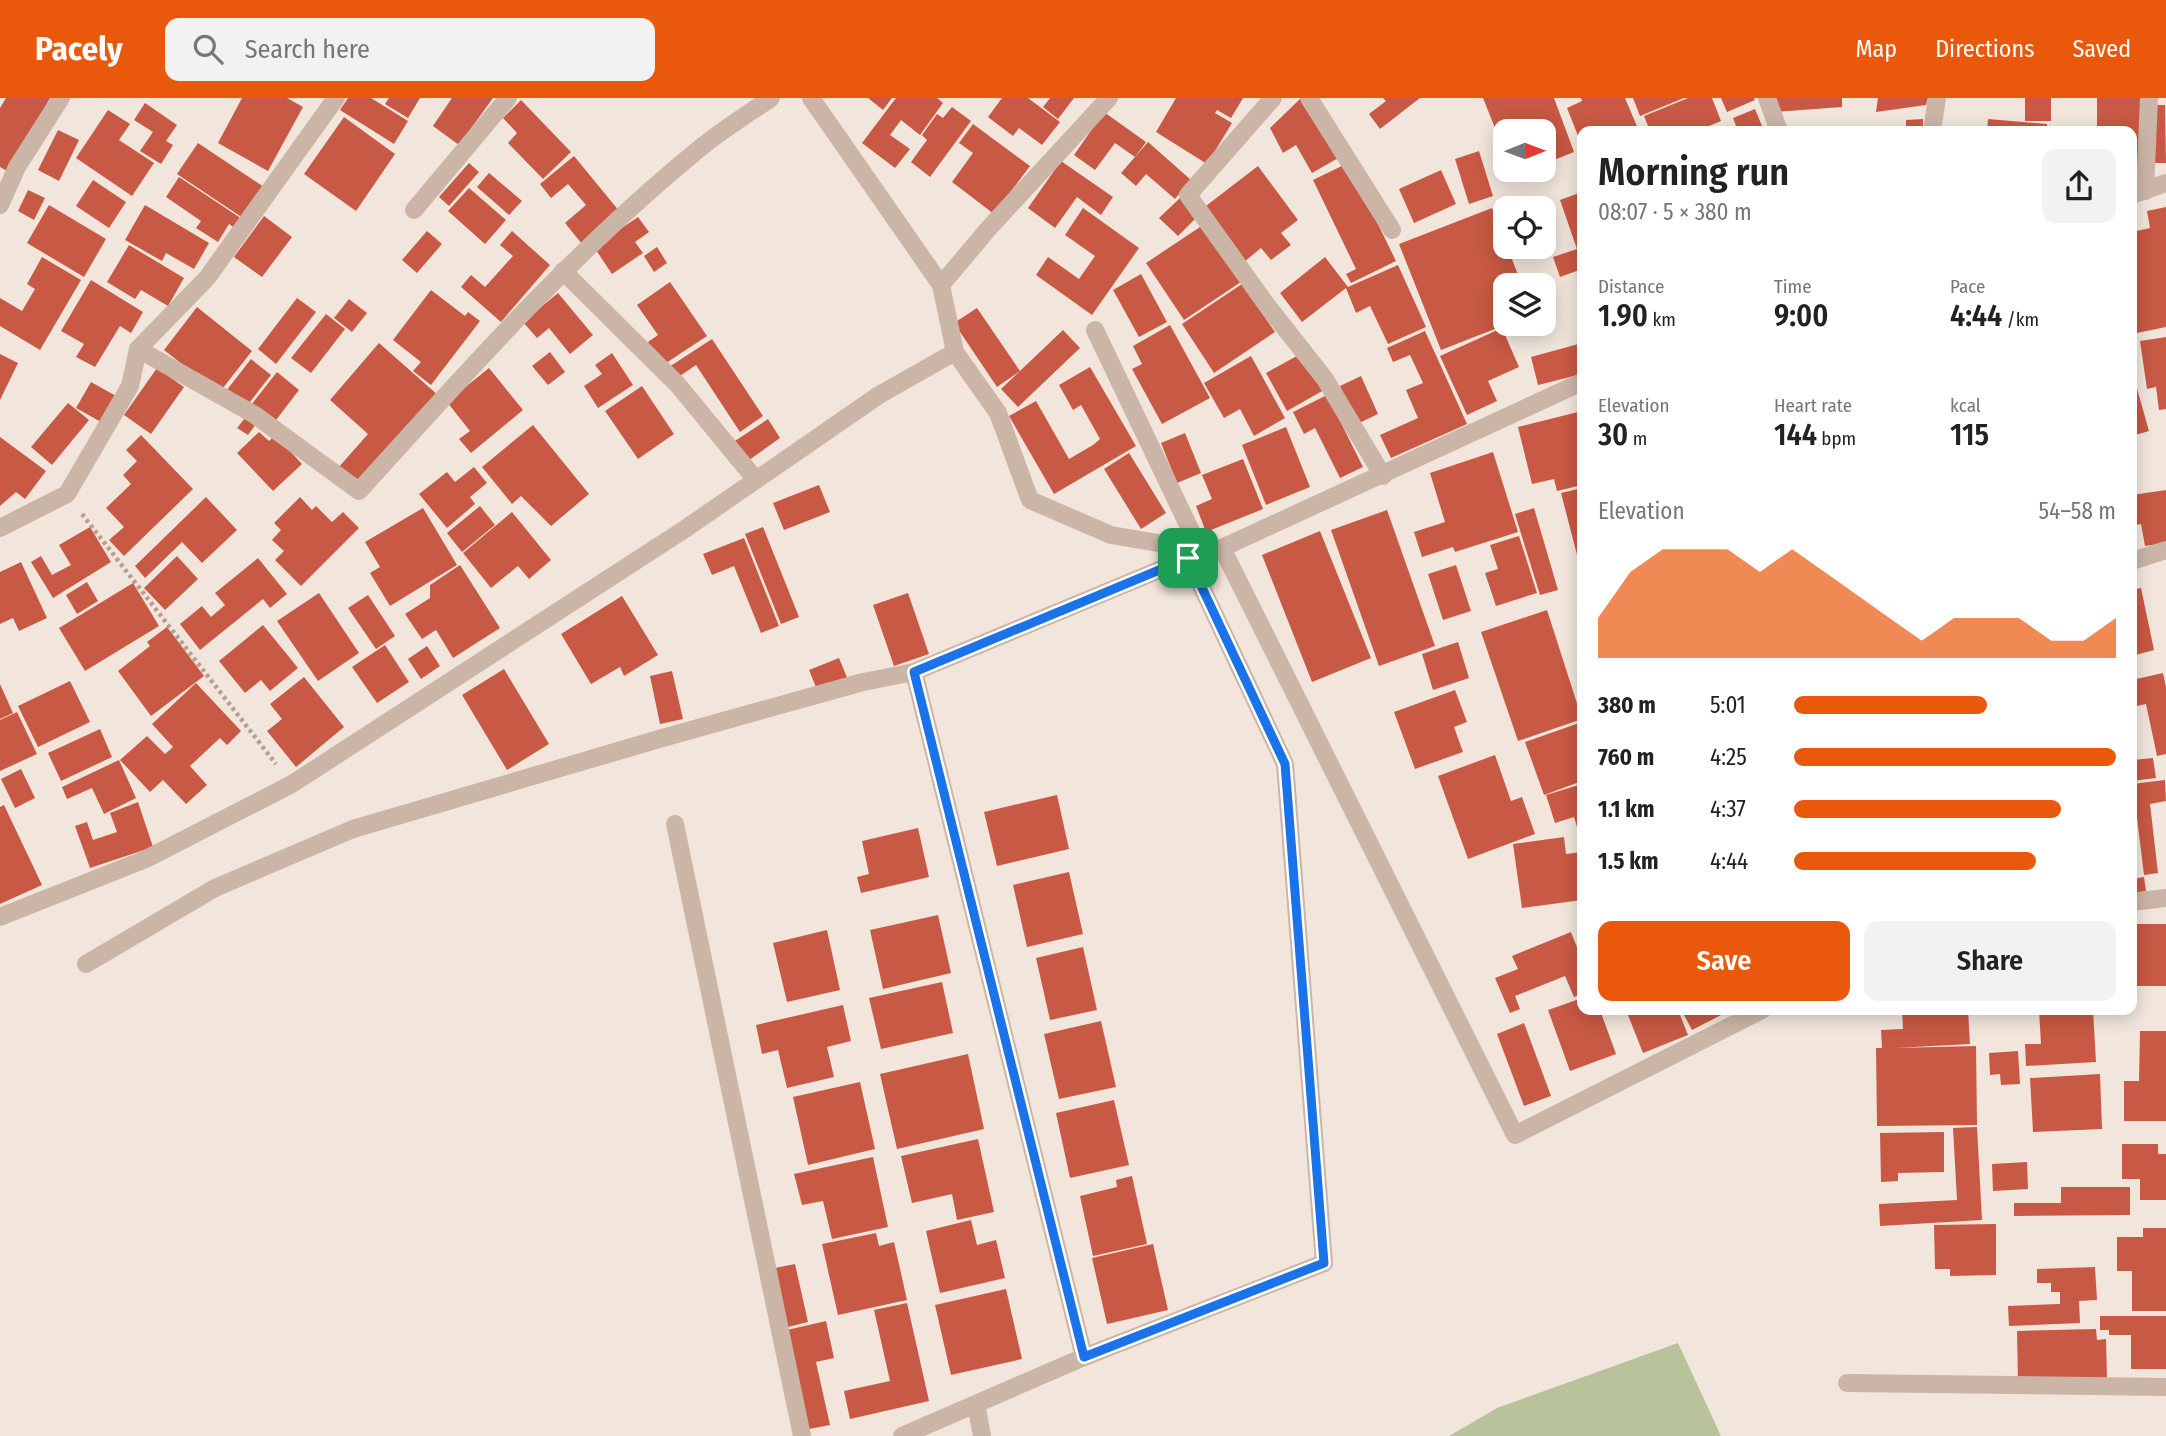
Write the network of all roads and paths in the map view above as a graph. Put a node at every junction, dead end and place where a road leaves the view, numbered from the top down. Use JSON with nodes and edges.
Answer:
{"nodes":[{"id":1,"x":61,"y":98,"type":"edge"},
{"id":2,"x":336,"y":98,"type":"edge"},
{"id":3,"x":508,"y":98,"type":"edge"},
{"id":4,"x":771,"y":98,"type":"edge"},
{"id":5,"x":811,"y":98,"type":"edge"},
{"id":6,"x":1109,"y":98,"type":"edge"},
{"id":7,"x":1273,"y":98,"type":"edge"},
{"id":8,"x":1309,"y":98,"type":"edge"},
{"id":9,"x":1767,"y":98,"type":"edge"},
{"id":10,"x":1937,"y":98,"type":"edge"},
{"id":11,"x":2149,"y":98,"type":"edge"},
{"id":12,"x":1777,"y":126,"type":"edge"},
{"id":13,"x":1933,"y":126,"type":"edge"},
{"id":14,"x":2166,"y":183,"type":"edge"},
{"id":15,"x":2138,"y":193,"type":"edge"},
{"id":16,"x":0,"y":205,"type":"edge"},
{"id":17,"x":414,"y":210,"type":"dead end"},
{"id":18,"x":1392,"y":230,"type":"dead end"},
{"id":19,"x":563,"y":271,"type":"junction"},
{"id":20,"x":941,"y":285,"type":"junction"},
{"id":21,"x":1095,"y":330,"type":"dead end"},
{"id":22,"x":138,"y":349,"type":"junction"},
{"id":23,"x":955,"y":352,"type":"junction"},
{"id":24,"x":1577,"y":384,"type":"edge"},
{"id":25,"x":1383,"y":476,"type":"junction"},
{"id":26,"x":756,"y":480,"type":"junction"},
{"id":27,"x":67,"y":495,"type":"junction"},
{"id":28,"x":0,"y":528,"type":"edge"},
{"id":29,"x":1222,"y":548,"type":"junction"},
{"id":30,"x":2166,"y":550,"type":"edge"},
{"id":31,"x":1194,"y":554,"type":"junction"},
{"id":32,"x":2137,"y":559,"type":"edge"},
{"id":33,"x":914,"y":672,"type":"junction"},
{"id":34,"x":292,"y":784,"type":"junction"},
{"id":35,"x":675,"y":824,"type":"dead end"},
{"id":36,"x":2166,"y":898,"type":"edge"},
{"id":37,"x":2137,"y":901,"type":"edge"},
{"id":38,"x":0,"y":917,"type":"edge"},
{"id":39,"x":86,"y":964,"type":"dead end"},
{"id":40,"x":1752,"y":1015,"type":"edge"},
{"id":41,"x":1084,"y":1357,"type":"junction"},
{"id":42,"x":1847,"y":1383,"type":"dead end"},
{"id":43,"x":2166,"y":1387,"type":"edge"},
{"id":44,"x":976,"y":1404,"type":"junction"},
{"id":45,"x":802,"y":1436,"type":"edge"},
{"id":46,"x":902,"y":1436,"type":"edge"},
{"id":47,"x":982,"y":1436,"type":"edge"}],
"edges":[{"from":1,"to":16,"type":"street"},
{"from":2,"to":22,"type":"street"},
{"from":3,"to":17,"type":"street"},
{"from":4,"to":19,"type":"street"},
{"from":5,"to":20,"type":"street"},
{"from":6,"to":20,"type":"street"},
{"from":7,"to":25,"type":"street"},
{"from":8,"to":18,"type":"street"},
{"from":9,"to":12,"type":"street"},
{"from":10,"to":13,"type":"street"},
{"from":11,"to":15,"type":"street"},
{"from":14,"to":15,"type":"street"},
{"from":19,"to":22,"type":"street"},
{"from":19,"to":26,"type":"street"},
{"from":20,"to":23,"type":"street"},
{"from":21,"to":31,"type":"street"},
{"from":22,"to":27,"type":"street"},
{"from":23,"to":26,"type":"street"},
{"from":23,"to":31,"type":"street"},
{"from":24,"to":25,"type":"street"},
{"from":25,"to":29,"type":"street"},
{"from":26,"to":34,"type":"street"},
{"from":27,"to":28,"type":"street"},
{"from":27,"to":34,"type":"path"},
{"from":29,"to":31,"type":"street"},
{"from":29,"to":40,"type":"street"},
{"from":30,"to":32,"type":"street"},
{"from":31,"to":33,"type":"street"},
{"from":31,"to":41,"type":"street"},
{"from":33,"to":39,"type":"street"},
{"from":33,"to":41,"type":"street"},
{"from":34,"to":38,"type":"street"},
{"from":35,"to":45,"type":"street"},
{"from":36,"to":37,"type":"street"},
{"from":41,"to":44,"type":"street"},
{"from":42,"to":43,"type":"street"},
{"from":44,"to":46,"type":"street"},
{"from":44,"to":47,"type":"street"}]}
